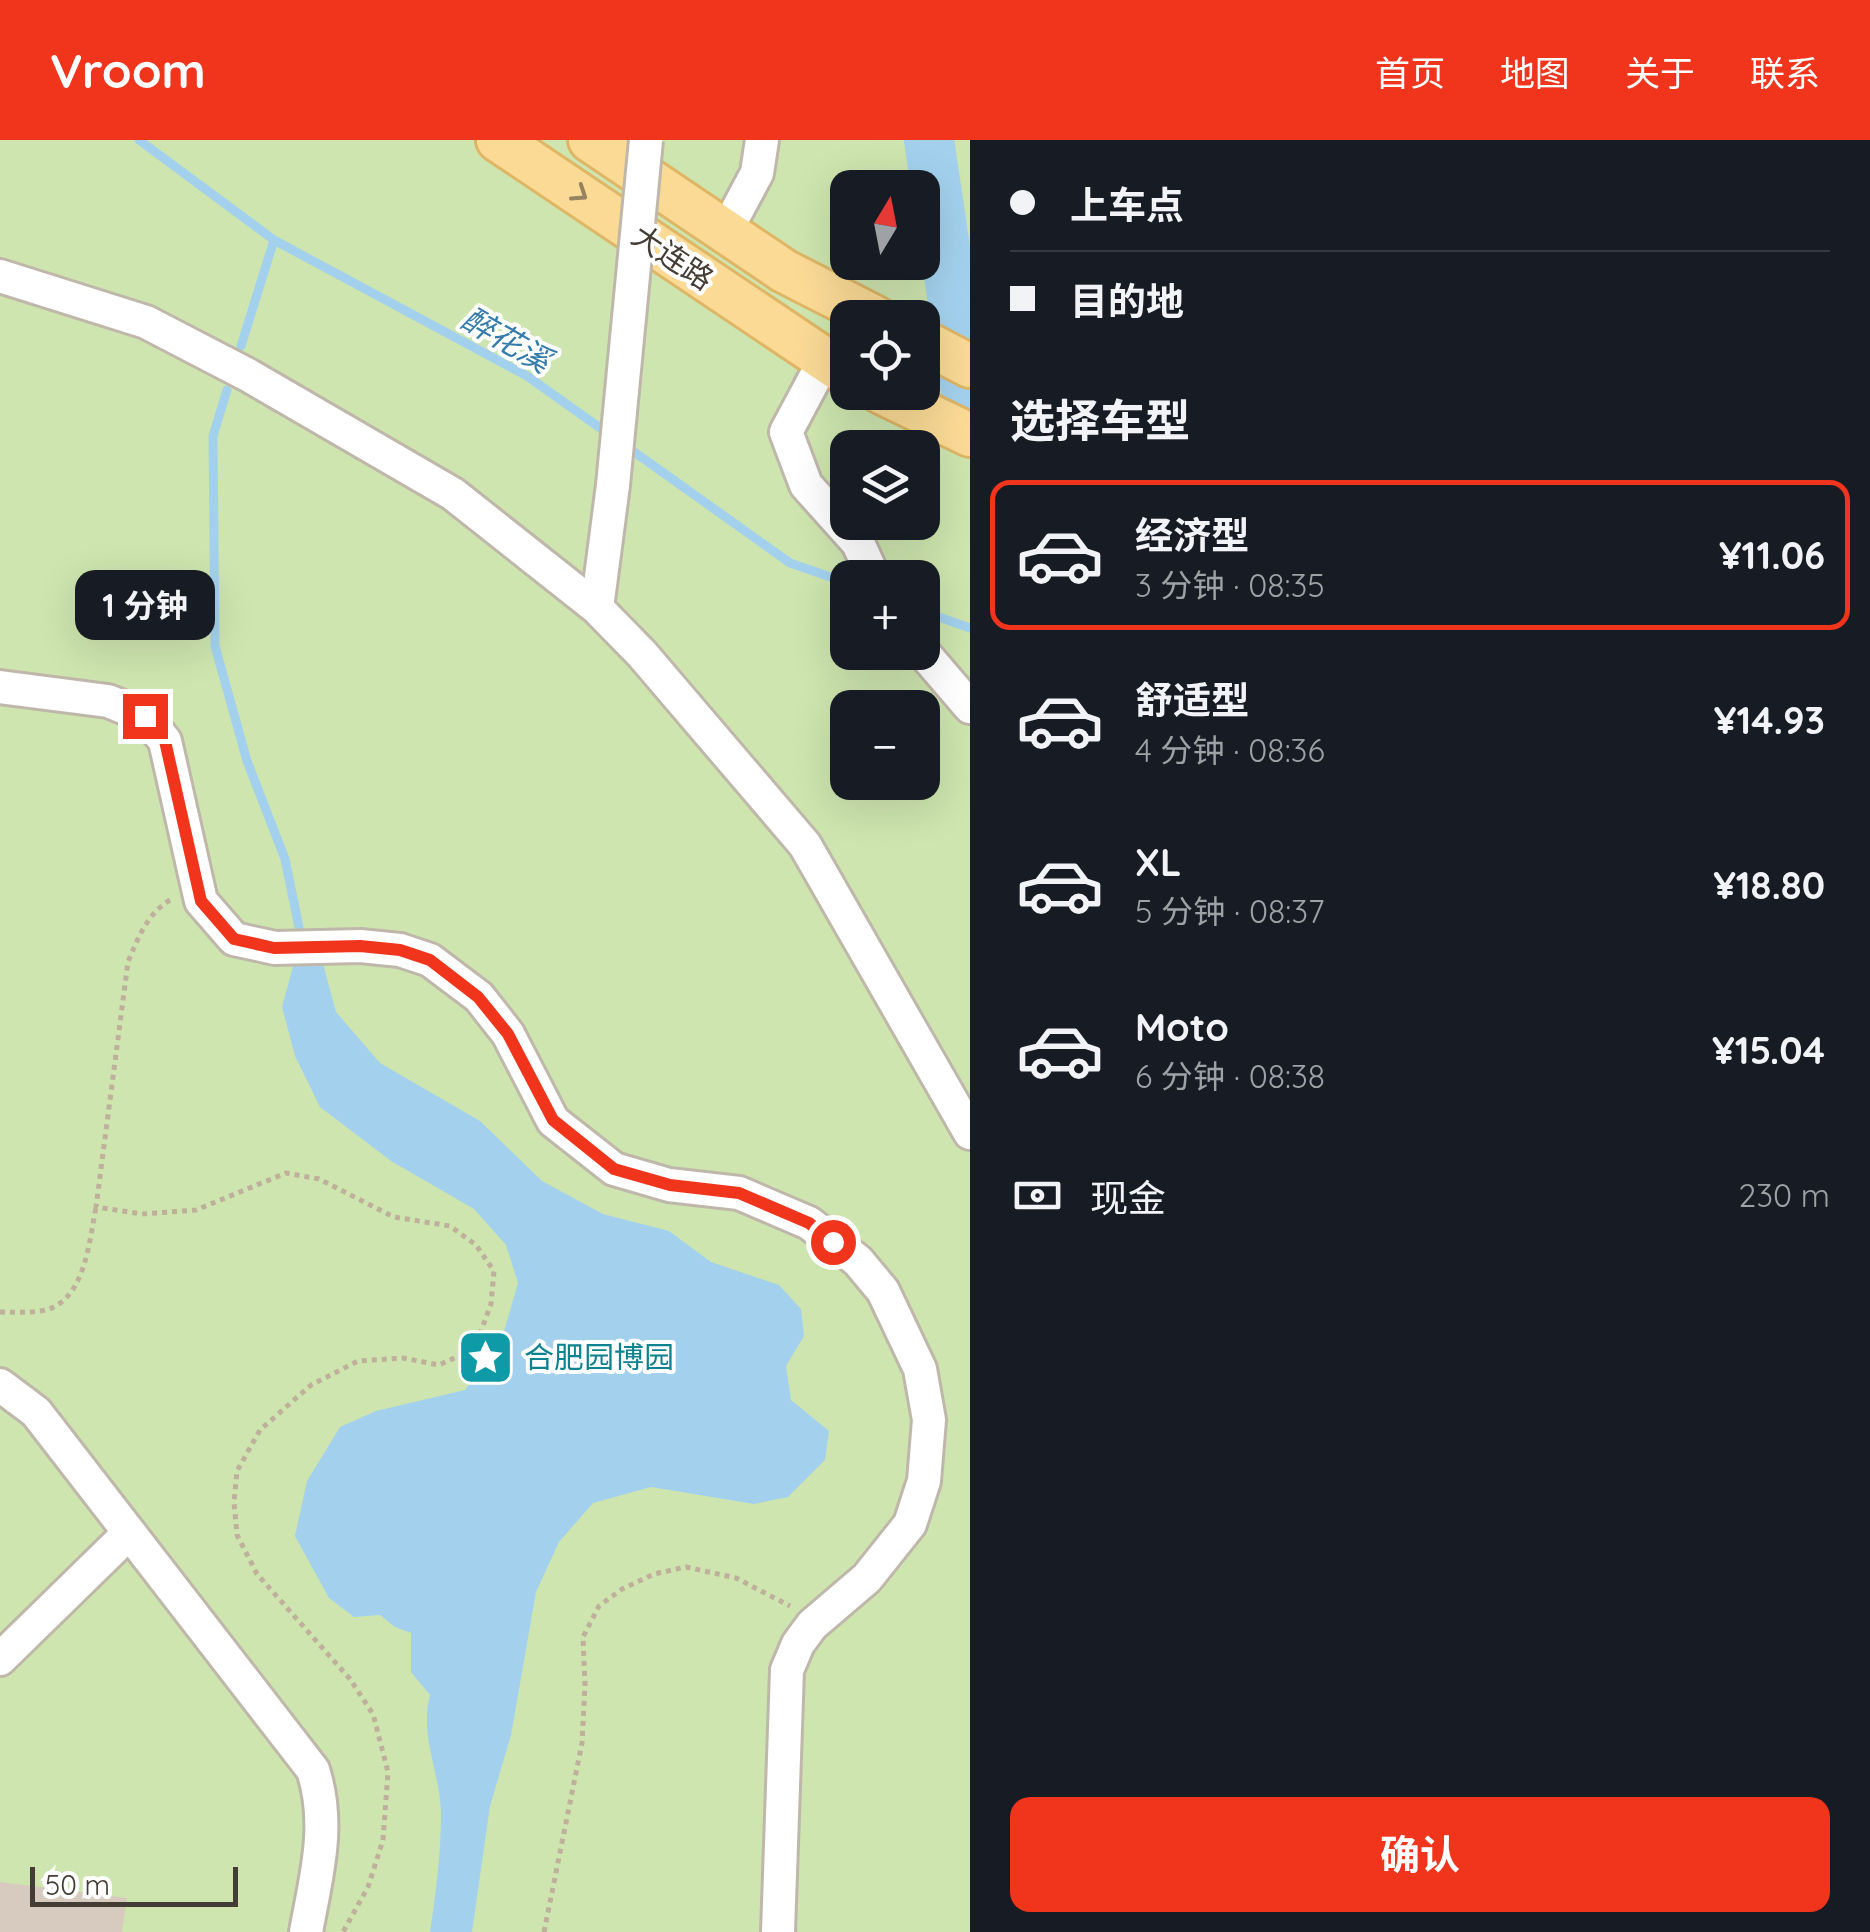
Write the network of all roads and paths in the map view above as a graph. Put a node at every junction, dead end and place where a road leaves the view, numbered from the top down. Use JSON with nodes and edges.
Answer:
{"nodes":[{"id":1,"x":498,"y":140,"type":"edge"},
{"id":2,"x":590,"y":140,"type":"edge"},
{"id":3,"x":646,"y":140,"type":"edge"},
{"id":4,"x":762,"y":140,"type":"edge"},
{"id":5,"x":726,"y":231,"type":"junction"},
{"id":6,"x":0,"y":276,"type":"edge"},
{"id":7,"x":841,"y":300,"type":"edge"},
{"id":8,"x":940,"y":351,"type":"edge"},
{"id":9,"x":830,"y":363,"type":"edge"},
{"id":10,"x":970,"y":366,"type":"edge"},
{"id":11,"x":830,"y":375,"type":"edge"},
{"id":12,"x":918,"y":410,"type":"edge"},
{"id":13,"x":970,"y":435,"type":"edge"},
{"id":14,"x":866,"y":560,"type":"edge"},
{"id":15,"x":597,"y":608,"type":"junction"},
{"id":16,"x":938,"y":670,"type":"edge"},
{"id":17,"x":0,"y":687,"type":"edge"},
{"id":18,"x":970,"y":706,"type":"edge"},
{"id":19,"x":197,"y":883,"type":"junction"},
{"id":20,"x":970,"y":1133,"type":"edge"},
{"id":21,"x":96,"y":1207,"type":"junction"},
{"id":22,"x":0,"y":1312,"type":"edge"},
{"id":23,"x":0,"y":1385,"type":"edge"},
{"id":24,"x":129,"y":1533,"type":"junction"},
{"id":25,"x":812,"y":1625,"type":"junction"},
{"id":26,"x":0,"y":1659,"type":"edge"},
{"id":27,"x":306,"y":1932,"type":"edge"},
{"id":28,"x":343,"y":1932,"type":"edge"},
{"id":29,"x":544,"y":1932,"type":"edge"},
{"id":30,"x":778,"y":1932,"type":"edge"}],
"edges":[{"from":1,"to":9,"type":"main road","name":"大连路","one_way":true},
{"from":2,"to":5,"type":"main road","name":"大连路"},
{"from":3,"to":15,"type":"street","bridge":true},
{"from":4,"to":5,"type":"street"},
{"from":5,"to":7,"type":"main road","name":"大连路"},
{"from":6,"to":15,"type":"street"},
{"from":8,"to":10,"type":"main road"},
{"from":11,"to":14,"type":"street"},
{"from":12,"to":13,"type":"main road"},
{"from":15,"to":20,"type":"street"},
{"from":16,"to":18,"type":"street"},
{"from":17,"to":19,"type":"street"},
{"from":19,"to":21,"type":"path"},
{"from":19,"to":25,"type":"street"},
{"from":21,"to":22,"type":"path"},
{"from":21,"to":28,"type":"path"},
{"from":23,"to":24,"type":"street"},
{"from":24,"to":26,"type":"street"},
{"from":24,"to":27,"type":"street"},
{"from":25,"to":29,"type":"path"},
{"from":25,"to":30,"type":"street"}]}
